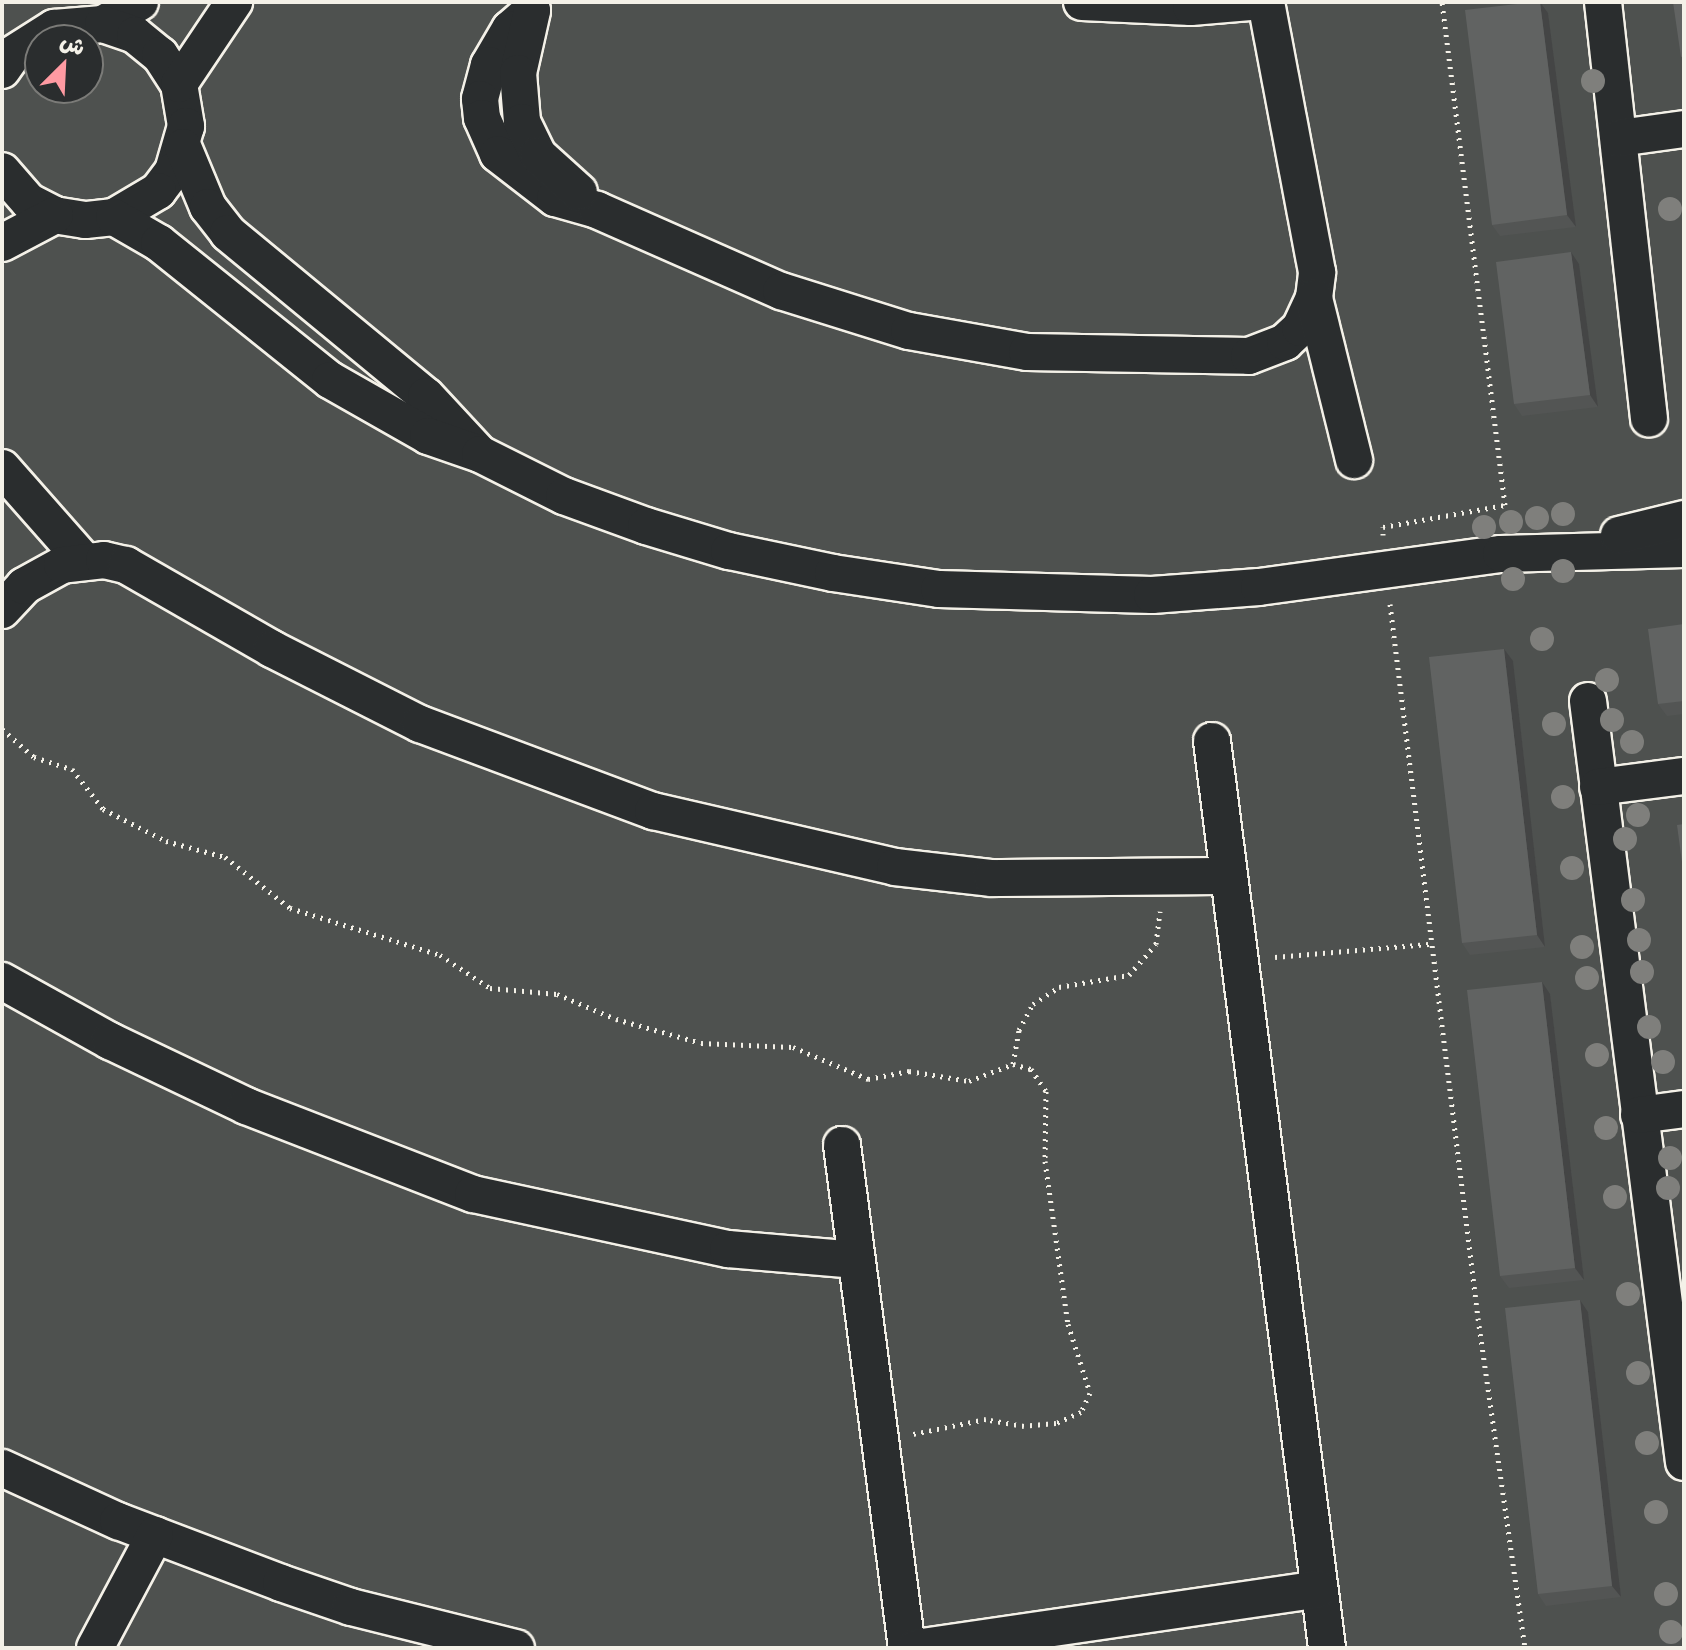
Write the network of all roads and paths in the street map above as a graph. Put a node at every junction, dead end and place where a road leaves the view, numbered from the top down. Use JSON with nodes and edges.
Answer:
{"nodes":[{"id":1,"x":140,"y":2,"type":"edge"},
{"id":2,"x":234,"y":2,"type":"edge"},
{"id":3,"x":1082,"y":2,"type":"edge"},
{"id":4,"x":1250,"y":2,"type":"edge"},
{"id":5,"x":1266,"y":2,"type":"edge"},
{"id":6,"x":1442,"y":2,"type":"edge"},
{"id":7,"x":1603,"y":2,"type":"edge"},
{"id":8,"x":534,"y":6,"type":"edge"},
{"id":9,"x":55,"y":14,"type":"edge"},
{"id":10,"x":103,"y":24,"type":"joint"},
{"id":11,"x":104,"y":24,"type":"edge"},
{"id":12,"x":2,"y":70,"type":"edge"},
{"id":13,"x":179,"y":84,"type":"junction"},
{"id":14,"x":1684,"y":129,"type":"edge"},
{"id":15,"x":1619,"y":138,"type":"junction"},
{"id":16,"x":183,"y":147,"type":"junction"},
{"id":17,"x":2,"y":171,"type":"edge"},
{"id":18,"x":55,"y":215,"type":"junction"},
{"id":19,"x":114,"y":217,"type":"junction"},
{"id":20,"x":2,"y":243,"type":"edge"},
{"id":21,"x":1314,"y":298,"type":"junction"},
{"id":22,"x":1649,"y":418,"type":"dead end"},
{"id":23,"x":480,"y":454,"type":"junction"},
{"id":24,"x":1354,"y":460,"type":"dead end"},
{"id":25,"x":2,"y":468,"type":"edge"},
{"id":26,"x":1684,"y":519,"type":"edge"},
{"id":27,"x":1684,"y":549,"type":"edge"},
{"id":28,"x":1551,"y":552,"type":"junction"},
{"id":29,"x":83,"y":560,"type":"junction"},
{"id":30,"x":1385,"y":568,"type":"junction"},
{"id":31,"x":2,"y":610,"type":"edge"},
{"id":32,"x":1588,"y":701,"type":"dead end"},
{"id":33,"x":2,"y":729,"type":"edge"},
{"id":34,"x":1212,"y":741,"type":"dead end"},
{"id":35,"x":1684,"y":776,"type":"edge"},
{"id":36,"x":1598,"y":787,"type":"junction"},
{"id":37,"x":1227,"y":876,"type":"junction"},
{"id":38,"x":1158,"y":878,"type":"junction"},
{"id":39,"x":1431,"y":944,"type":"junction"},
{"id":40,"x":1238,"y":960,"type":"junction"},
{"id":41,"x":2,"y":981,"type":"edge"},
{"id":42,"x":1013,"y":1064,"type":"junction"},
{"id":43,"x":1684,"y":1109,"type":"edge"},
{"id":44,"x":1639,"y":1115,"type":"junction"},
{"id":45,"x":842,"y":1145,"type":"dead end"},
{"id":46,"x":857,"y":1260,"type":"junction"},
{"id":47,"x":880,"y":1436,"type":"junction"},
{"id":48,"x":1684,"y":1462,"type":"edge"},
{"id":49,"x":2,"y":1468,"type":"edge"},
{"id":50,"x":155,"y":1535,"type":"junction"},
{"id":51,"x":1319,"y":1589,"type":"junction"},
{"id":52,"x":95,"y":1648,"type":"edge"},
{"id":53,"x":516,"y":1648,"type":"edge"},
{"id":54,"x":907,"y":1648,"type":"edge"},
{"id":55,"x":916,"y":1648,"type":"edge"},
{"id":56,"x":1327,"y":1648,"type":"edge"},
{"id":57,"x":1525,"y":1648,"type":"edge"}],
"edges":[{"from":1,"to":10,"type":"street"},
{"from":2,"to":13,"type":"street"},
{"from":3,"to":4,"type":"street"},
{"from":5,"to":21,"type":"street"},
{"from":6,"to":30,"type":"path"},
{"from":7,"to":15,"type":"street"},
{"from":8,"to":21,"type":"street"},
{"from":9,"to":10,"type":"street"},
{"from":9,"to":12,"type":"street"},
{"from":11,"to":13,"type":"street"},
{"from":13,"to":16,"type":"street"},
{"from":14,"to":15,"type":"street"},
{"from":15,"to":22,"type":"street"},
{"from":16,"to":19,"type":"street"},
{"from":16,"to":23,"type":"street"},
{"from":17,"to":18,"type":"street"},
{"from":18,"to":19,"type":"street"},
{"from":18,"to":20,"type":"street"},
{"from":19,"to":23,"type":"street"},
{"from":21,"to":24,"type":"street"},
{"from":23,"to":30,"type":"street"},
{"from":25,"to":29,"type":"street"},
{"from":26,"to":28,"type":"street"},
{"from":27,"to":28,"type":"street"},
{"from":28,"to":30,"type":"street"},
{"from":29,"to":31,"type":"street"},
{"from":29,"to":38,"type":"street"},
{"from":30,"to":39,"type":"path"},
{"from":32,"to":36,"type":"street"},
{"from":33,"to":42,"type":"path"},
{"from":34,"to":37,"type":"street"},
{"from":35,"to":36,"type":"street"},
{"from":36,"to":44,"type":"street"},
{"from":37,"to":38,"type":"street"},
{"from":37,"to":40,"type":"street"},
{"from":38,"to":42,"type":"path"},
{"from":39,"to":40,"type":"path"},
{"from":39,"to":57,"type":"path"},
{"from":40,"to":51,"type":"street"},
{"from":41,"to":46,"type":"street"},
{"from":42,"to":47,"type":"path"},
{"from":43,"to":44,"type":"street"},
{"from":44,"to":48,"type":"street"},
{"from":45,"to":46,"type":"street"},
{"from":46,"to":47,"type":"street"},
{"from":47,"to":54,"type":"street"},
{"from":49,"to":50,"type":"street"},
{"from":50,"to":52,"type":"street"},
{"from":50,"to":53,"type":"street"},
{"from":51,"to":55,"type":"street"},
{"from":51,"to":56,"type":"street"}]}
